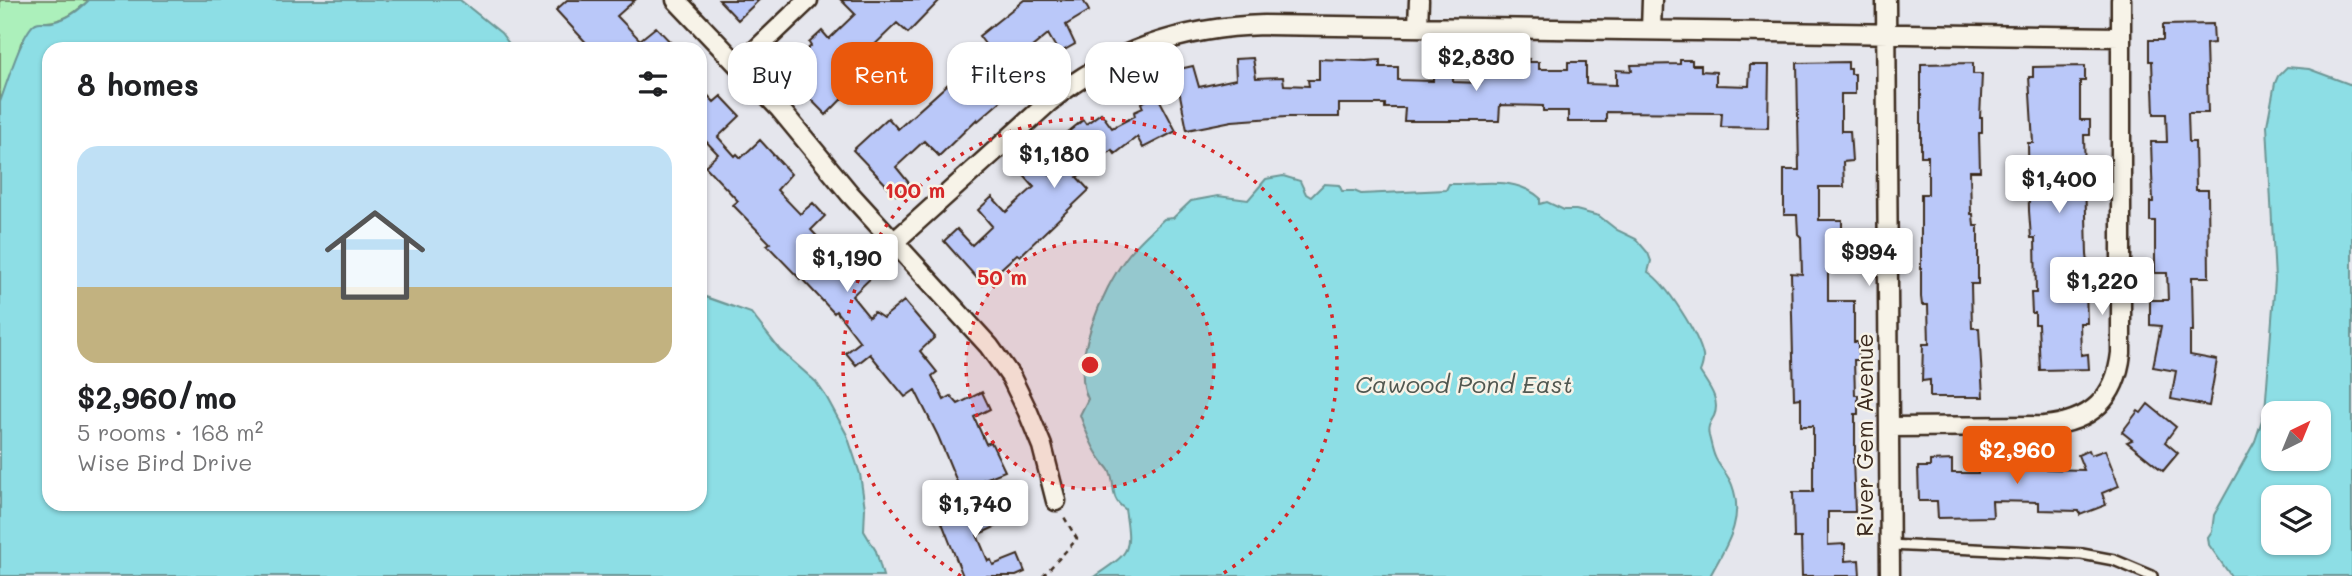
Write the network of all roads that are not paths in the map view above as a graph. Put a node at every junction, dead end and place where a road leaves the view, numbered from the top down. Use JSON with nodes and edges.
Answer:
{"nodes":[{"id":1,"x":676,"y":0,"type":"edge"},
{"id":2,"x":808,"y":0,"type":"edge"},
{"id":3,"x":1419,"y":0,"type":"edge"},
{"id":4,"x":1652,"y":0,"type":"edge"},
{"id":5,"x":1886,"y":0,"type":"edge"},
{"id":6,"x":2121,"y":0,"type":"edge"},
{"id":7,"x":1418,"y":27,"type":"junction"},
{"id":8,"x":1651,"y":30,"type":"junction"},
{"id":9,"x":1886,"y":34,"type":"junction"},
{"id":10,"x":2120,"y":37,"type":"junction"},
{"id":11,"x":764,"y":42,"type":"edge"},
{"id":12,"x":728,"y":54,"type":"edge"},
{"id":13,"x":773,"y":105,"type":"edge"},
{"id":14,"x":894,"y":242,"type":"junction"},
{"id":15,"x":1889,"y":427,"type":"junction"},
{"id":16,"x":1056,"y":501,"type":"road end"},
{"id":17,"x":1889,"y":545,"type":"junction"},
{"id":18,"x":1890,"y":576,"type":"edge"},
{"id":19,"x":2152,"y":576,"type":"edge"}],
"edges":[{"from":1,"to":12,"type":"street"},
{"from":2,"to":11,"type":"street"},
{"from":3,"to":7,"type":"street"},
{"from":4,"to":8,"type":"street"},
{"from":5,"to":9,"type":"street","name":"River Gem Avenue"},
{"from":6,"to":10,"type":"street"},
{"from":7,"to":8,"type":"street"},
{"from":7,"to":14,"type":"street"},
{"from":8,"to":9,"type":"street"},
{"from":9,"to":10,"type":"street"},
{"from":9,"to":15,"type":"street","name":"River Gem Avenue"},
{"from":10,"to":15,"type":"street"},
{"from":13,"to":14,"type":"street"},
{"from":14,"to":16,"type":"street"},
{"from":15,"to":17,"type":"street","name":"River Gem Avenue"},
{"from":17,"to":18,"type":"street","name":"River Gem Avenue"},
{"from":17,"to":19,"type":"lane"}]}
